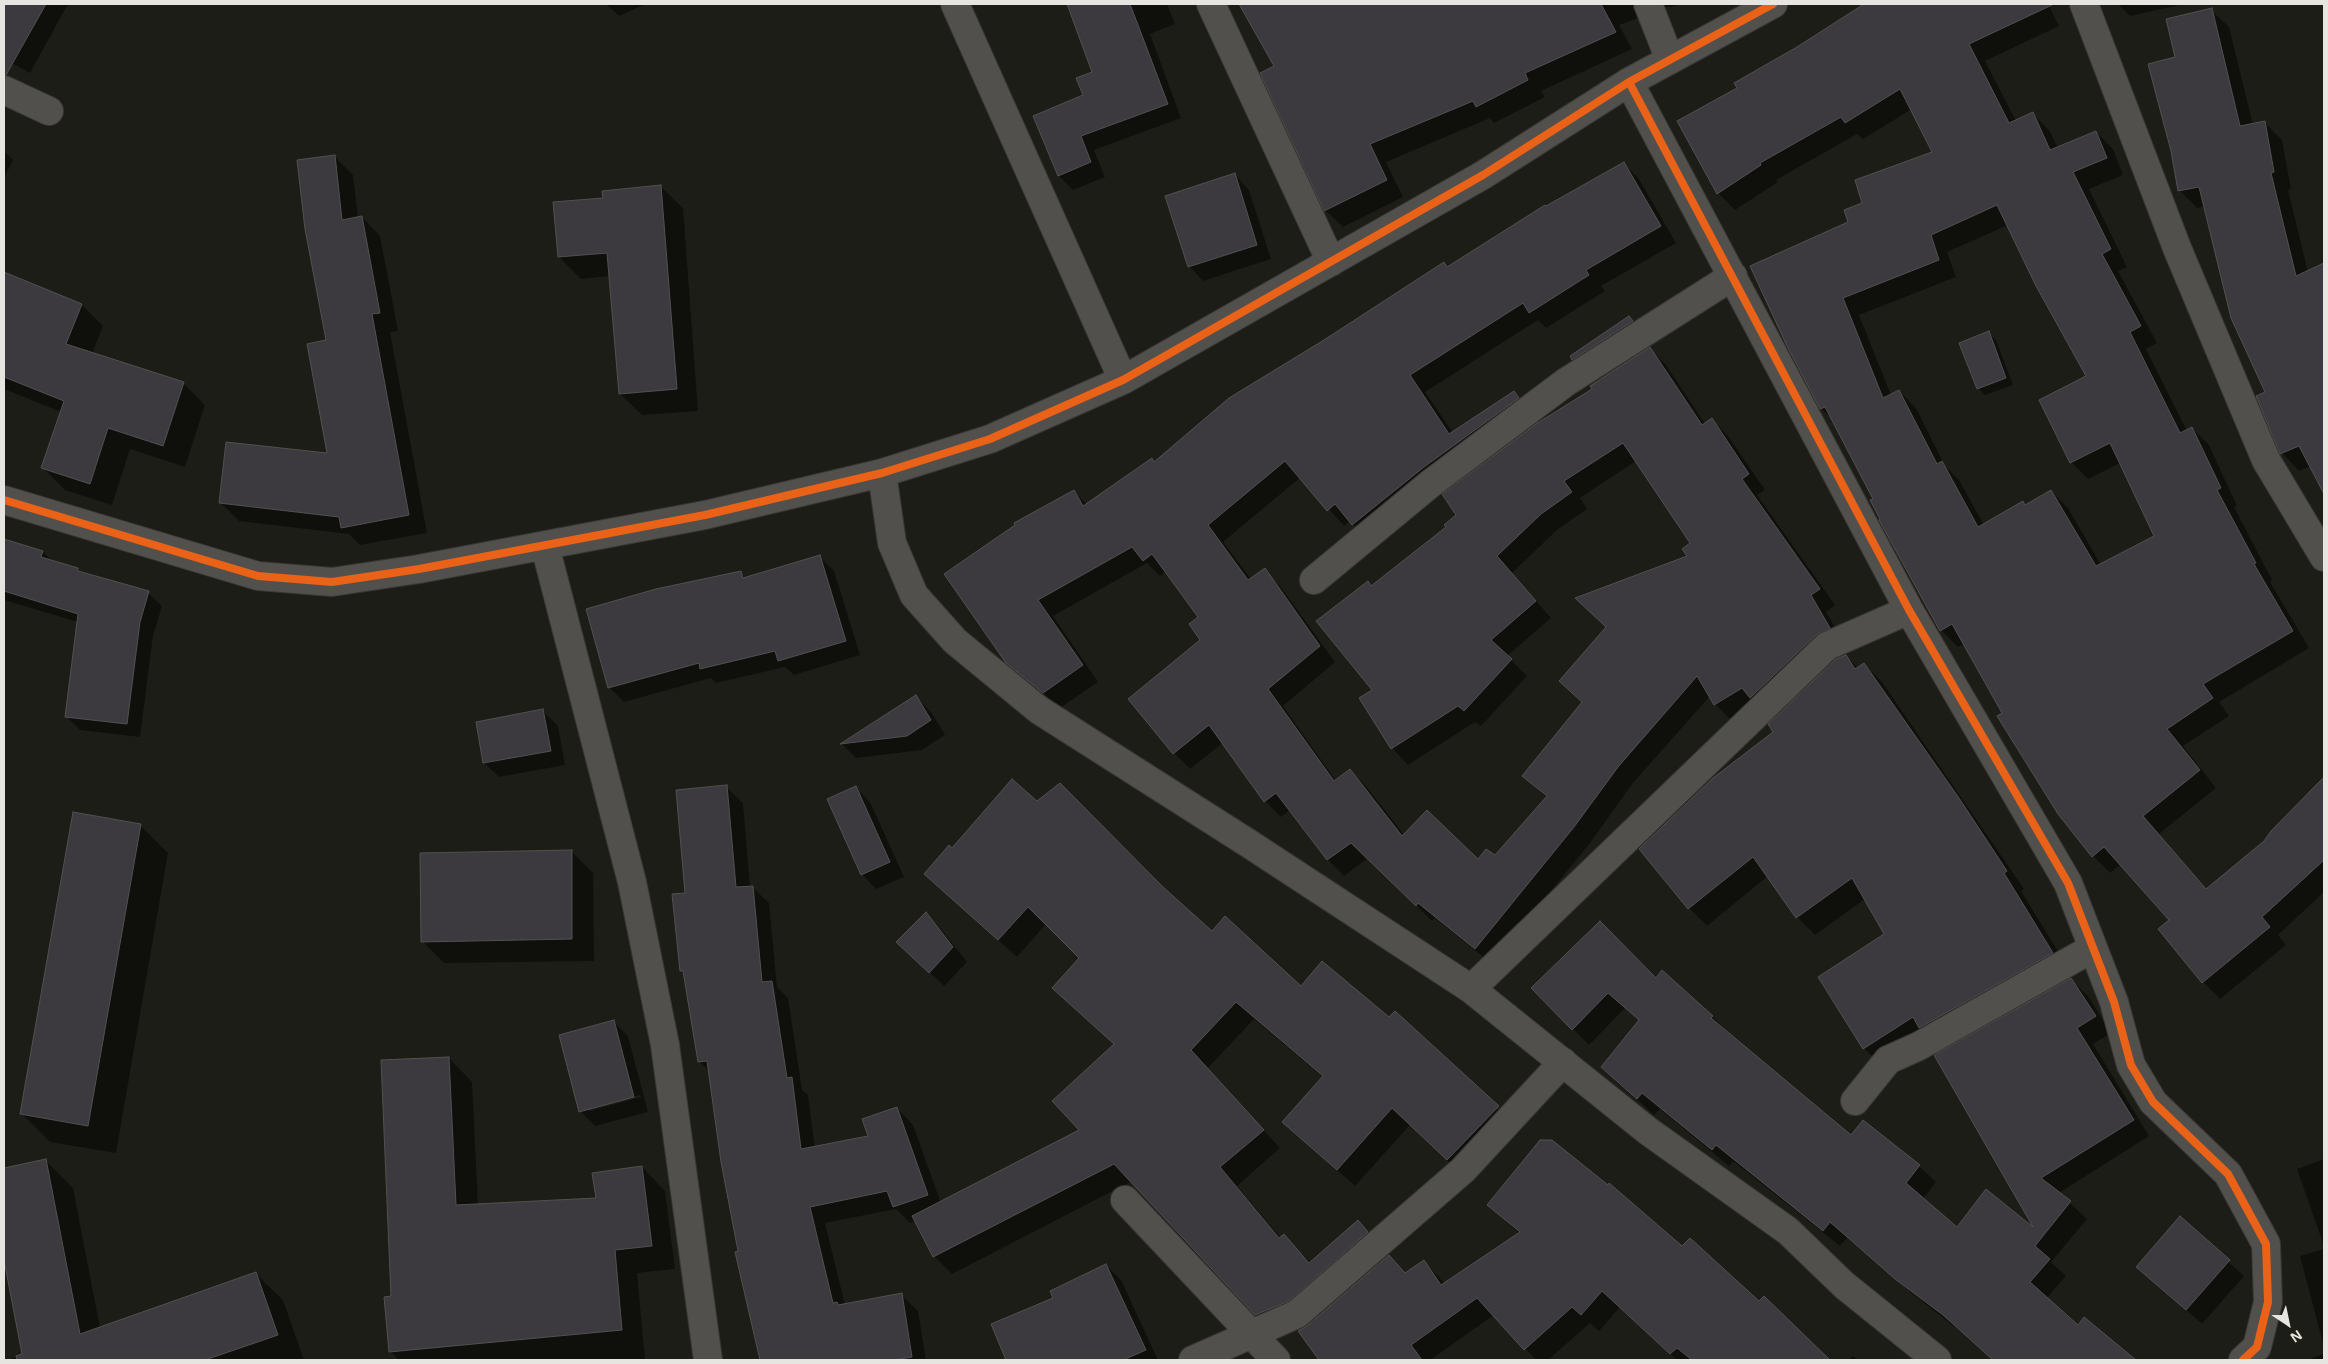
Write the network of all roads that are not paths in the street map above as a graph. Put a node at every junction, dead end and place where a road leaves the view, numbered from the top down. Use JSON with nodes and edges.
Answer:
{"nodes":[{"id":1,"x":955,"y":4,"type":"edge"},
{"id":2,"x":1211,"y":4,"type":"edge"},
{"id":3,"x":1648,"y":4,"type":"edge"},
{"id":4,"x":1773,"y":4,"type":"edge"},
{"id":5,"x":2084,"y":4,"type":"edge"},
{"id":6,"x":1670,"y":60,"type":"junction"},
{"id":7,"x":1629,"y":82,"type":"junction"},
{"id":8,"x":4,"y":90,"type":"edge"},
{"id":9,"x":49,"y":111,"type":"dead end"},
{"id":10,"x":1331,"y":262,"type":"junction"},
{"id":11,"x":1733,"y":276,"type":"junction"},
{"id":12,"x":1123,"y":380,"type":"junction"},
{"id":13,"x":882,"y":474,"type":"junction"},
{"id":14,"x":4,"y":500,"type":"edge"},
{"id":15,"x":545,"y":546,"type":"junction"},
{"id":16,"x":2324,"y":557,"type":"edge"},
{"id":17,"x":1314,"y":580,"type":"dead end"},
{"id":18,"x":1909,"y":610,"type":"junction"},
{"id":19,"x":2093,"y":948,"type":"junction"},
{"id":20,"x":1471,"y":989,"type":"junction"},
{"id":21,"x":1563,"y":1062,"type":"junction"},
{"id":22,"x":1855,"y":1101,"type":"dead end"},
{"id":23,"x":1125,"y":1200,"type":"dead end"},
{"id":24,"x":1250,"y":1334,"type":"junction"},
{"id":25,"x":708,"y":1360,"type":"edge"},
{"id":26,"x":1193,"y":1360,"type":"edge"},
{"id":27,"x":1276,"y":1360,"type":"edge"},
{"id":28,"x":1937,"y":1360,"type":"edge"},
{"id":29,"x":2243,"y":1360,"type":"edge"}],
"edges":[{"from":1,"to":12,"type":"street"},
{"from":2,"to":10,"type":"street"},
{"from":3,"to":6,"type":"street"},
{"from":4,"to":6,"type":"street"},
{"from":5,"to":16,"type":"street"},
{"from":6,"to":7,"type":"street"},
{"from":7,"to":10,"type":"street"},
{"from":7,"to":11,"type":"street"},
{"from":8,"to":9,"type":"street"},
{"from":10,"to":12,"type":"street"},
{"from":11,"to":17,"type":"street"},
{"from":11,"to":18,"type":"street"},
{"from":12,"to":13,"type":"street"},
{"from":13,"to":15,"type":"street"},
{"from":13,"to":20,"type":"street"},
{"from":14,"to":15,"type":"street"},
{"from":15,"to":25,"type":"street"},
{"from":18,"to":19,"type":"street"},
{"from":18,"to":20,"type":"street"},
{"from":19,"to":22,"type":"street"},
{"from":19,"to":29,"type":"street"},
{"from":20,"to":21,"type":"street"},
{"from":21,"to":24,"type":"street"},
{"from":21,"to":28,"type":"street"},
{"from":23,"to":24,"type":"street"},
{"from":24,"to":26,"type":"street"},
{"from":24,"to":27,"type":"street"}]}
